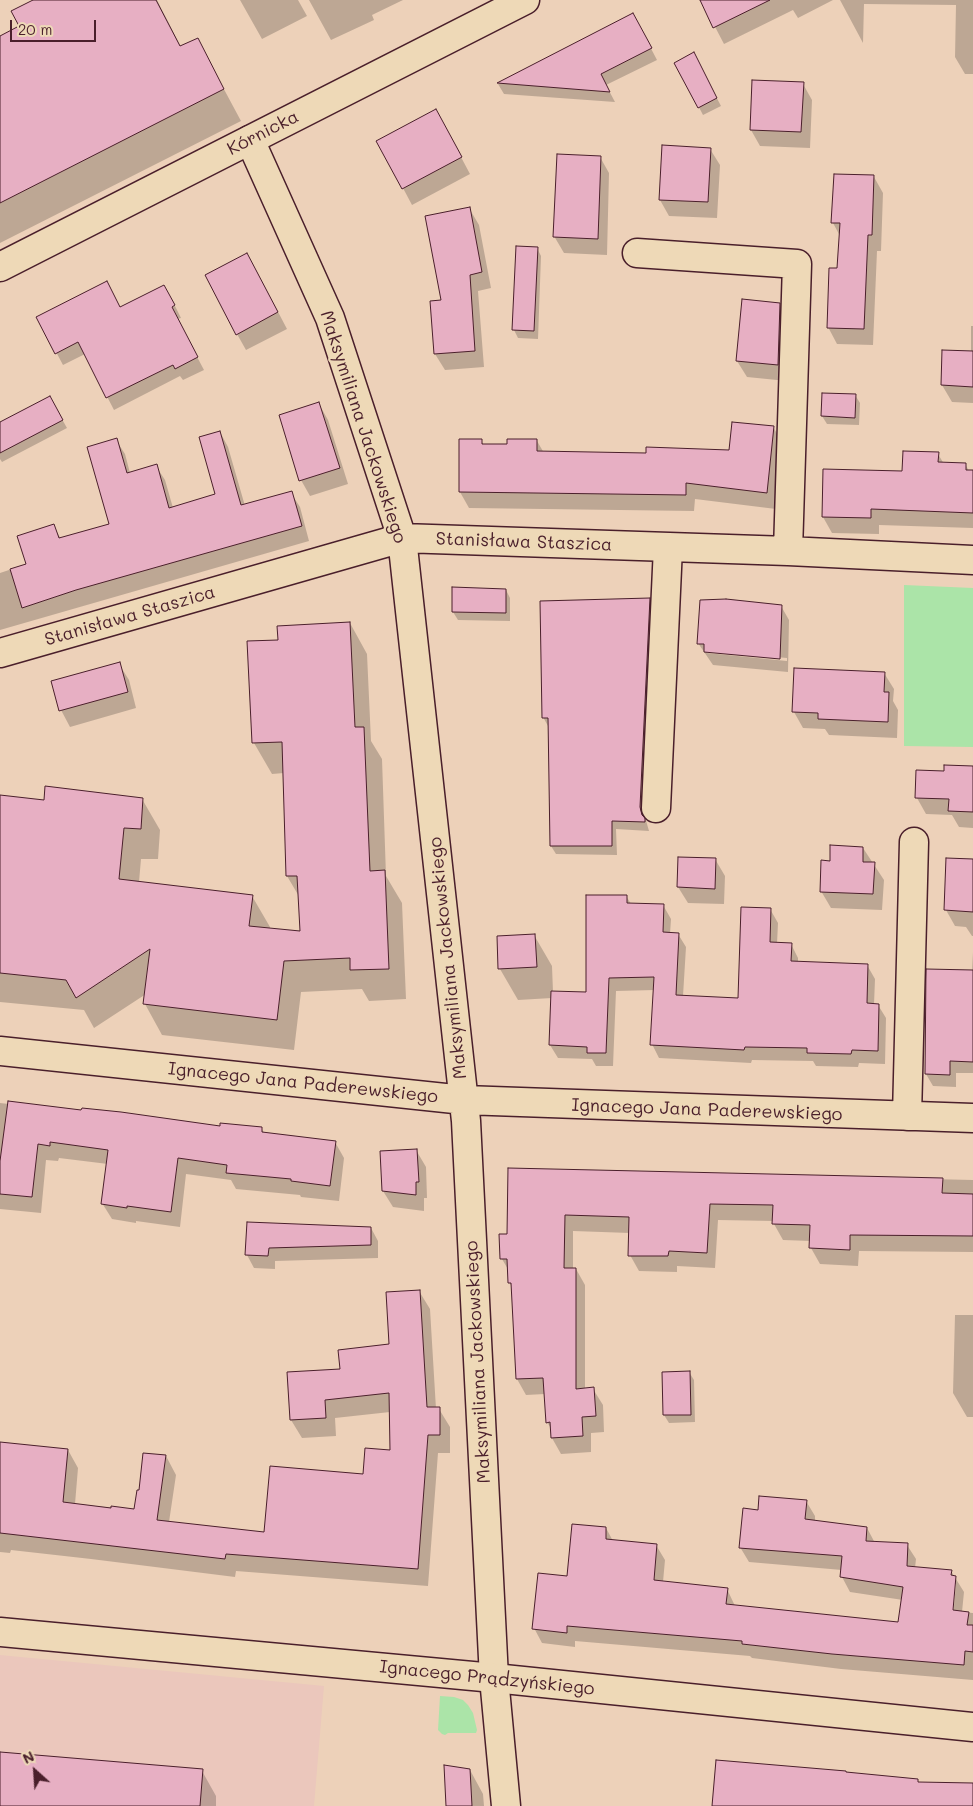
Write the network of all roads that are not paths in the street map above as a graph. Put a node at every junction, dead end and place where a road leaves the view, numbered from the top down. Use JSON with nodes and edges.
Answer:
{"nodes":[{"id":1,"x":525,"y":0,"type":"edge"},
{"id":2,"x":250,"y":140,"type":"junction"},
{"id":3,"x":637,"y":254,"type":"dead end"},
{"id":4,"x":0,"y":267,"type":"edge"},
{"id":5,"x":402,"y":538,"type":"junction"},
{"id":6,"x":668,"y":547,"type":"junction"},
{"id":7,"x":788,"y":551,"type":"junction"},
{"id":8,"x":973,"y":560,"type":"edge"},
{"id":9,"x":0,"y":653,"type":"edge"},
{"id":10,"x":656,"y":808,"type":"dead end"},
{"id":11,"x":914,"y":842,"type":"dead end"},
{"id":12,"x":0,"y":1050,"type":"edge"},
{"id":13,"x":464,"y":1100,"type":"junction"},
{"id":14,"x":907,"y":1116,"type":"junction"},
{"id":15,"x":973,"y":1118,"type":"edge"},
{"id":16,"x":0,"y":1632,"type":"edge"},
{"id":17,"x":494,"y":1678,"type":"junction"},
{"id":18,"x":973,"y":1726,"type":"edge"},
{"id":19,"x":506,"y":1806,"type":"edge"}],
"edges":[{"from":1,"to":2,"type":"street","name":"Kórnicka"},
{"from":2,"to":4,"type":"street","name":"Kórnicka"},
{"from":2,"to":5,"type":"street","name":"Maksymiliana Jackowskiego"},
{"from":3,"to":7,"type":"street"},
{"from":5,"to":6,"type":"street","name":"Stanisława Staszica"},
{"from":5,"to":9,"type":"street","name":"Stanisława Staszica"},
{"from":5,"to":13,"type":"street","name":"Maksymiliana Jackowskiego"},
{"from":6,"to":7,"type":"street","name":"Stanisława Staszica"},
{"from":6,"to":10,"type":"street"},
{"from":7,"to":8,"type":"street","name":"Stanisława Staszica"},
{"from":11,"to":14,"type":"street"},
{"from":12,"to":13,"type":"street","name":"Ignacego Jana Paderewskiego"},
{"from":13,"to":14,"type":"street","name":"Ignacego Jana Paderewskiego"},
{"from":13,"to":17,"type":"street","name":"Maksymiliana Jackowskiego"},
{"from":14,"to":15,"type":"street","name":"Ignacego Jana Paderewskiego"},
{"from":16,"to":17,"type":"street","name":"Ignacego Prądzyńskiego"},
{"from":17,"to":18,"type":"street","name":"Ignacego Prądzyńskiego"},
{"from":17,"to":19,"type":"street","name":"Maksymiliana Jackowskiego"}]}
